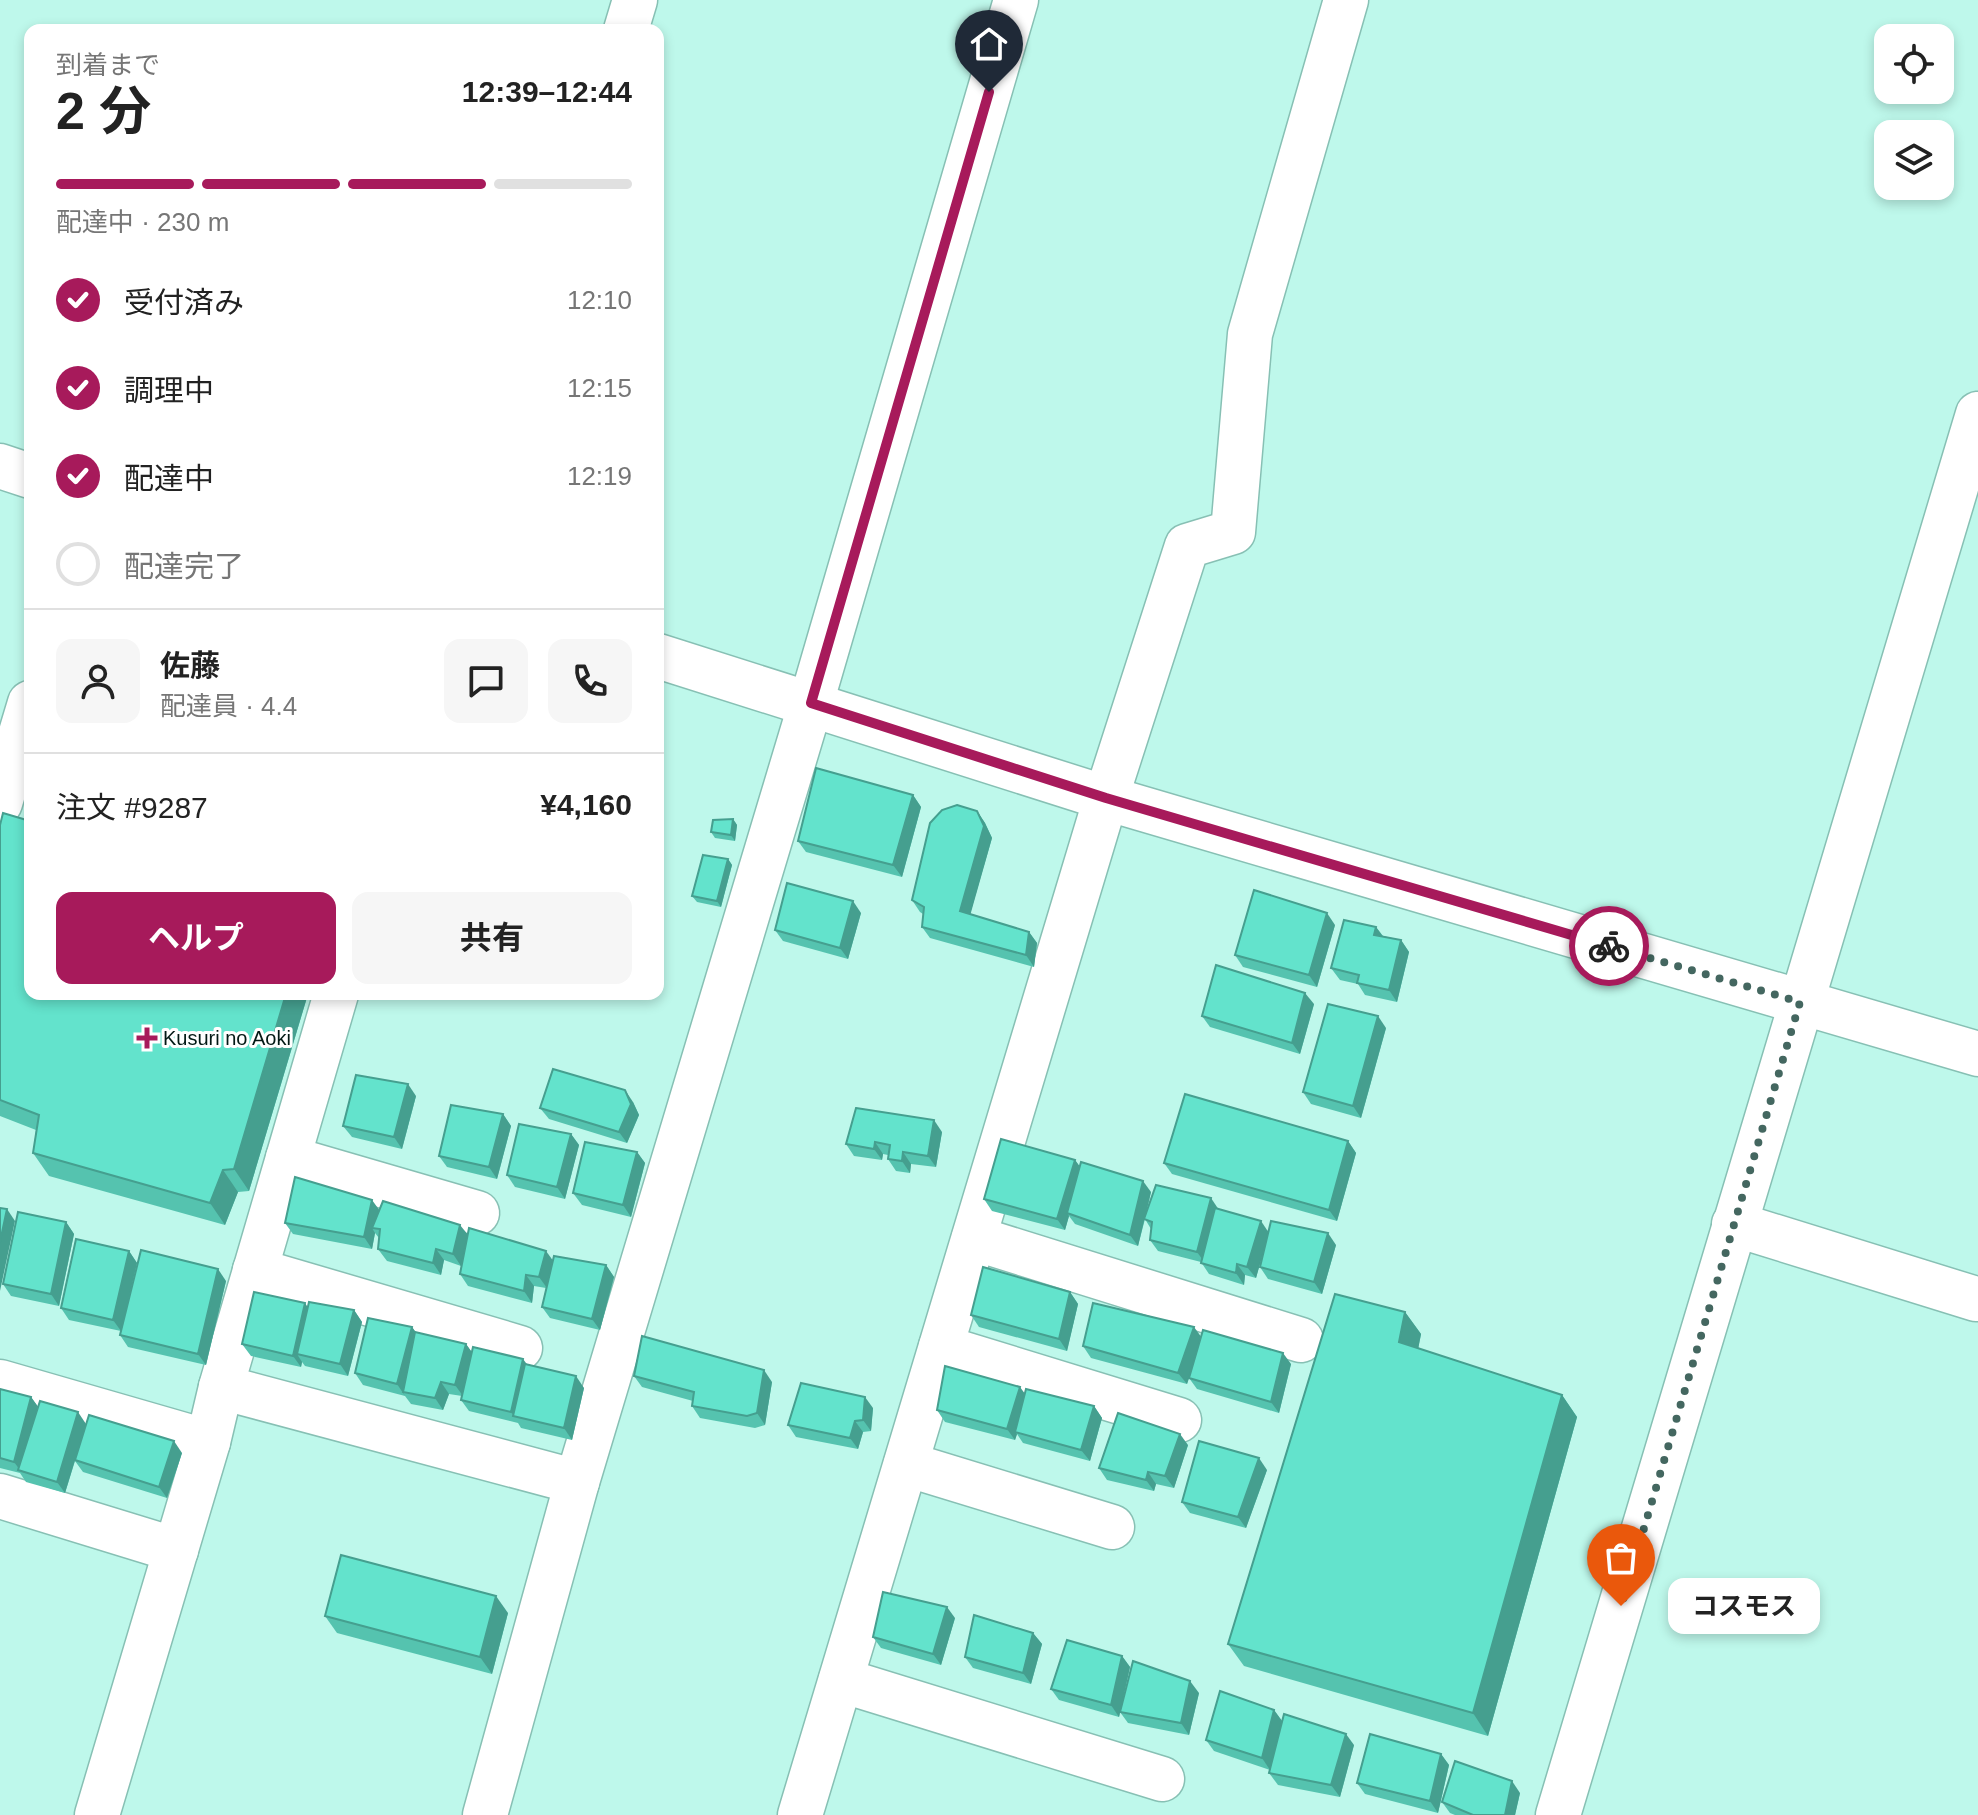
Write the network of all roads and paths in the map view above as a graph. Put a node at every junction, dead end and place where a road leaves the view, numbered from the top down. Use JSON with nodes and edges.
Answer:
{"nodes":[{"id":1,"x":635,"y":0,"type":"edge"},
{"id":2,"x":1016,"y":0,"type":"edge"},
{"id":3,"x":1346,"y":0,"type":"edge"},
{"id":4,"x":628,"y":24,"type":"edge"},
{"id":5,"x":1978,"y":414,"type":"edge"},
{"id":6,"x":0,"y":466,"type":"edge"},
{"id":7,"x":24,"y":474,"type":"edge"},
{"id":8,"x":664,"y":658,"type":"edge"},
{"id":9,"x":811,"y":703,"type":"junction"},
{"id":10,"x":24,"y":723,"type":"edge"},
{"id":11,"x":1106,"y":798,"type":"junction"},
{"id":12,"x":0,"y":803,"type":"edge"},
{"id":13,"x":334,"y":1000,"type":"edge"},
{"id":14,"x":1800,"y":1002,"type":"junction"},
{"id":15,"x":1978,"y":1054,"type":"edge"},
{"id":16,"x":288,"y":1158,"type":"junction"},
{"id":17,"x":477,"y":1213,"type":"dead end"},
{"id":18,"x":1734,"y":1224,"type":"junction"},
{"id":19,"x":974,"y":1238,"type":"junction"},
{"id":20,"x":255,"y":1270,"type":"junction"},
{"id":21,"x":1976,"y":1299,"type":"dead end"},
{"id":22,"x":1301,"y":1340,"type":"dead end"},
{"id":23,"x":941,"y":1347,"type":"junction"},
{"id":24,"x":520,"y":1348,"type":"dead end"},
{"id":25,"x":0,"y":1382,"type":"edge"},
{"id":26,"x":221,"y":1387,"type":"junction"},
{"id":27,"x":1179,"y":1420,"type":"dead end"},
{"id":28,"x":208,"y":1442,"type":"junction"},
{"id":29,"x":906,"y":1464,"type":"junction"},
{"id":30,"x":577,"y":1482,"type":"junction"},
{"id":31,"x":0,"y":1496,"type":"edge"},
{"id":32,"x":1112,"y":1527,"type":"dead end"},
{"id":33,"x":176,"y":1550,"type":"junction"},
{"id":34,"x":841,"y":1680,"type":"junction"},
{"id":35,"x":1162,"y":1779,"type":"dead end"},
{"id":36,"x":97,"y":1815,"type":"edge"},
{"id":37,"x":485,"y":1815,"type":"edge"},
{"id":38,"x":800,"y":1815,"type":"edge"},
{"id":39,"x":1558,"y":1815,"type":"edge"}],
"edges":[{"from":1,"to":4,"type":"street"},
{"from":2,"to":9,"type":"street"},
{"from":3,"to":11,"type":"street"},
{"from":5,"to":14,"type":"street"},
{"from":6,"to":7,"type":"street"},
{"from":8,"to":9,"type":"street"},
{"from":9,"to":11,"type":"street"},
{"from":9,"to":30,"type":"street"},
{"from":10,"to":12,"type":"street"},
{"from":11,"to":14,"type":"street"},
{"from":11,"to":19,"type":"street"},
{"from":13,"to":16,"type":"street"},
{"from":14,"to":15,"type":"street"},
{"from":14,"to":18,"type":"street"},
{"from":16,"to":17,"type":"street"},
{"from":16,"to":20,"type":"street"},
{"from":18,"to":21,"type":"street"},
{"from":18,"to":39,"type":"street"},
{"from":19,"to":22,"type":"street"},
{"from":19,"to":23,"type":"street"},
{"from":20,"to":24,"type":"street"},
{"from":20,"to":26,"type":"street"},
{"from":23,"to":27,"type":"street"},
{"from":23,"to":29,"type":"street"},
{"from":25,"to":28,"type":"street"},
{"from":26,"to":28,"type":"street"},
{"from":26,"to":30,"type":"street"},
{"from":28,"to":33,"type":"street"},
{"from":29,"to":32,"type":"street"},
{"from":29,"to":34,"type":"street"},
{"from":30,"to":37,"type":"street"},
{"from":31,"to":33,"type":"street"},
{"from":33,"to":36,"type":"street"},
{"from":34,"to":35,"type":"street"},
{"from":34,"to":38,"type":"street"}]}
